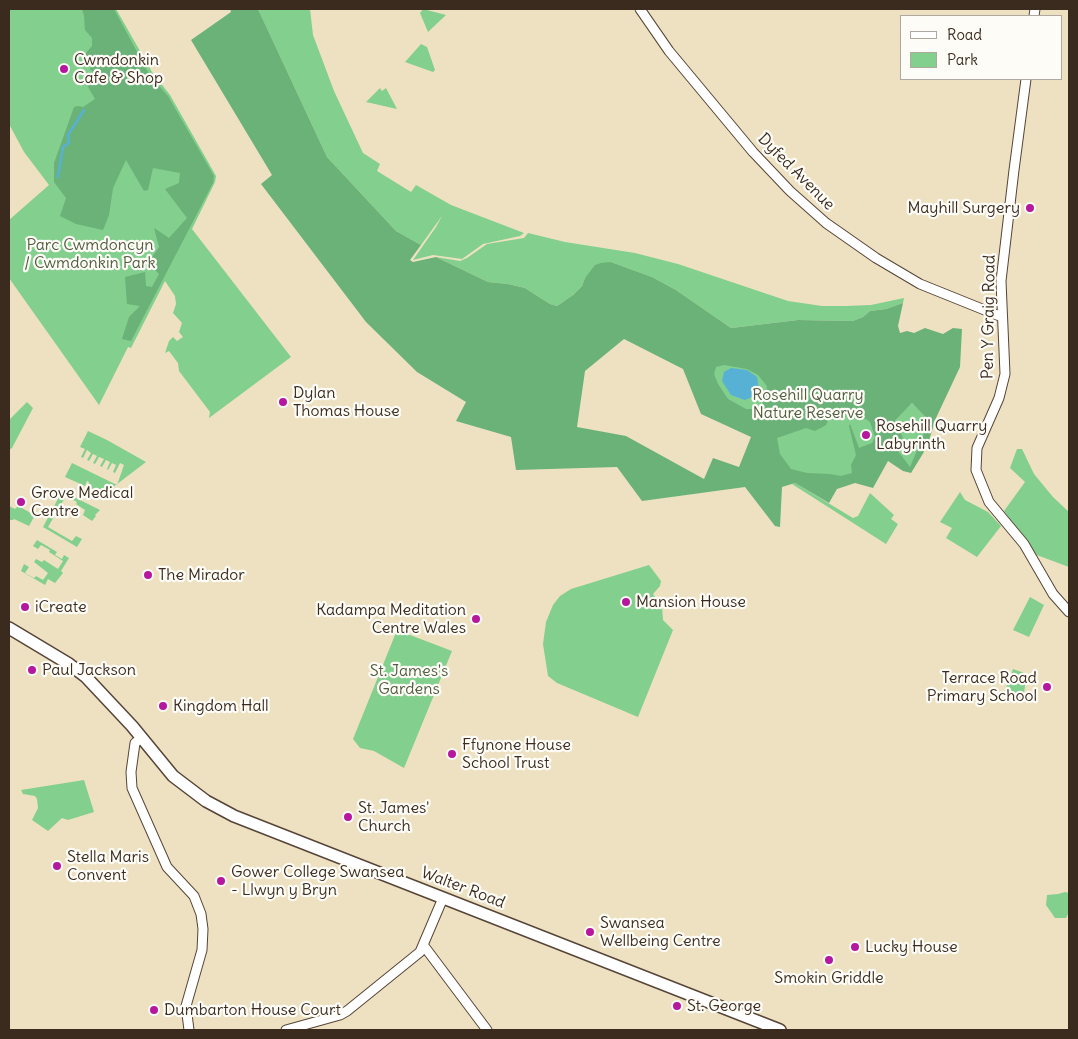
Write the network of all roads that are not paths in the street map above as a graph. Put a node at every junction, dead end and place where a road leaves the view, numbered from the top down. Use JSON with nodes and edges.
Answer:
{"nodes":[{"id":1,"x":640,"y":9,"type":"edge"},
{"id":2,"x":1026,"y":80,"type":"edge"},
{"id":3,"x":1002,"y":317,"type":"junction"},
{"id":4,"x":1069,"y":612,"type":"edge"},
{"id":5,"x":9,"y":628,"type":"edge"},
{"id":6,"x":141,"y":738,"type":"junction"},
{"id":7,"x":444,"y":898,"type":"junction"},
{"id":8,"x":424,"y":946,"type":"junction"},
{"id":9,"x":189,"y":1030,"type":"edge"},
{"id":10,"x":286,"y":1030,"type":"edge"},
{"id":11,"x":487,"y":1030,"type":"edge"},
{"id":12,"x":780,"y":1030,"type":"edge"}],
"edges":[{"from":1,"to":3,"type":"street","name":"Dyfed Avenue"},
{"from":2,"to":3,"type":"street","name":"Pen Y Graig Road"},
{"from":3,"to":4,"type":"street","name":"Pen Y Graig Road"},
{"from":5,"to":6,"type":"main road","name":"Walter Road"},
{"from":6,"to":7,"type":"main road","name":"Walter Road"},
{"from":6,"to":9,"type":"street"},
{"from":7,"to":8,"type":"street"},
{"from":7,"to":12,"type":"main road","name":"Walter Road"},
{"from":8,"to":10,"type":"street"},
{"from":8,"to":11,"type":"street"}]}
